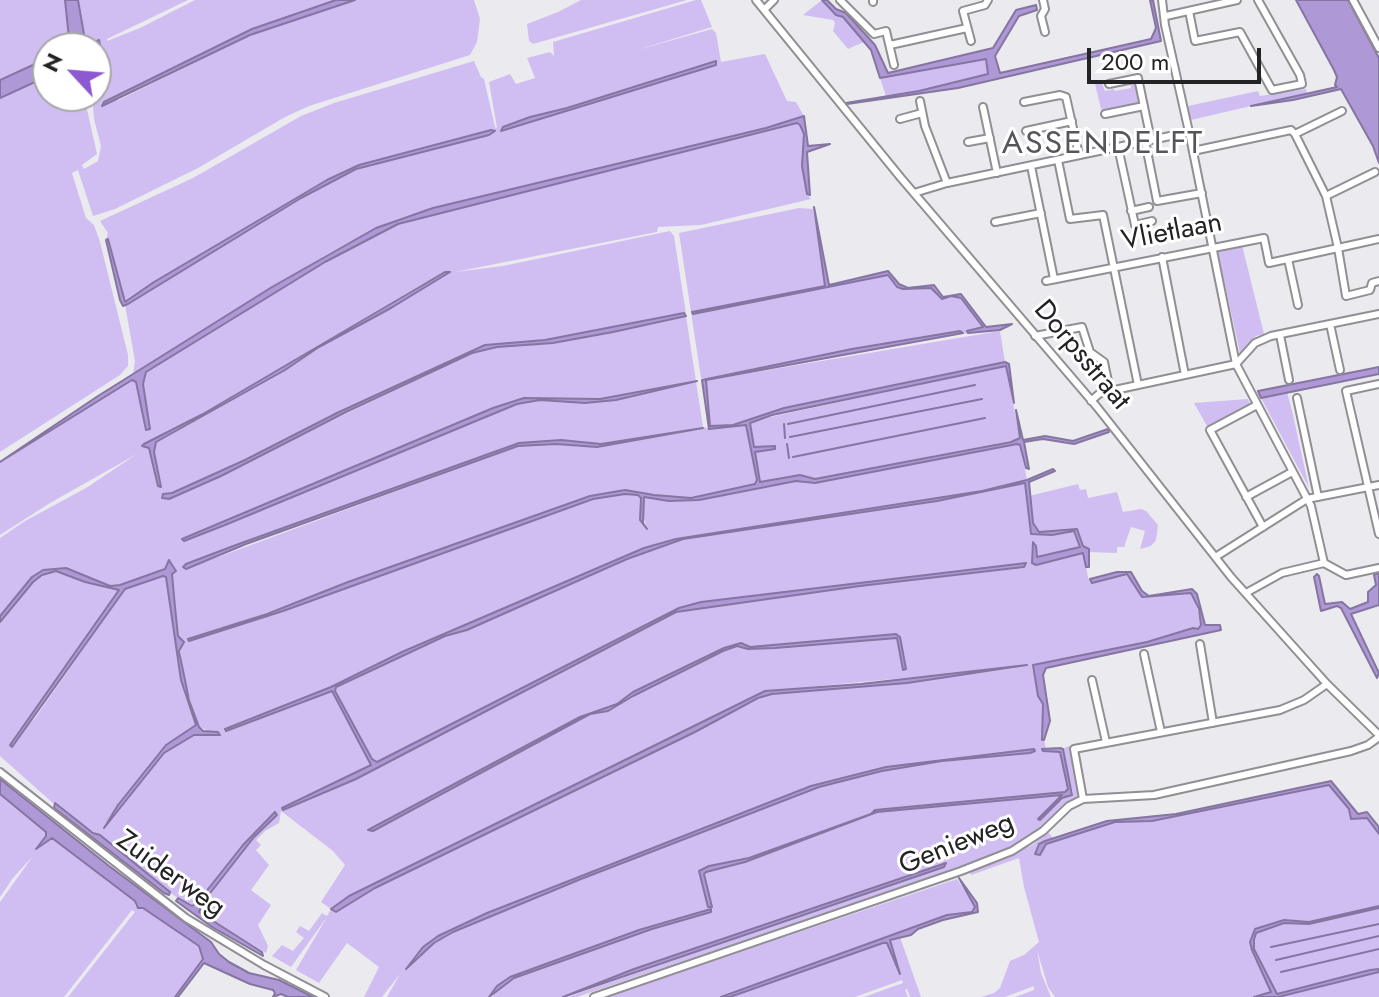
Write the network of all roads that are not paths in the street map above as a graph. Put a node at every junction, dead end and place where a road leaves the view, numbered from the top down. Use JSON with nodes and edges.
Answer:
{"nodes":[{"id":1,"x":756,"y":0,"type":"edge"},
{"id":2,"x":774,"y":0,"type":"edge"},
{"id":3,"x":840,"y":0,"type":"edge"},
{"id":4,"x":988,"y":0,"type":"edge"},
{"id":5,"x":1043,"y":0,"type":"edge"},
{"id":6,"x":1162,"y":0,"type":"edge"},
{"id":7,"x":1237,"y":0,"type":"edge"},
{"id":8,"x":1258,"y":0,"type":"edge"},
{"id":9,"x":1353,"y":0,"type":"edge"},
{"id":10,"x":764,"y":10,"type":"junction"},
{"id":11,"x":1189,"y":11,"type":"junction"},
{"id":12,"x":1166,"y":16,"type":"junction"},
{"id":13,"x":967,"y":28,"type":"junction"},
{"id":14,"x":1045,"y":32,"type":"dead end"},
{"id":15,"x":971,"y":41,"type":"dead end"},
{"id":16,"x":890,"y":45,"type":"junction"},
{"id":17,"x":1379,"y":48,"type":"edge"},
{"id":18,"x":894,"y":65,"type":"dead end"},
{"id":19,"x":1109,"y":84,"type":"dead end"},
{"id":20,"x":920,"y":101,"type":"dead end"},
{"id":21,"x":1024,"y":102,"type":"dead end"},
{"id":22,"x":1144,"y":106,"type":"junction"},
{"id":23,"x":983,"y":107,"type":"dead end"},
{"id":24,"x":1342,"y":111,"type":"dead end"},
{"id":25,"x":922,"y":113,"type":"junction"},
{"id":26,"x":1105,"y":114,"type":"dead end"},
{"id":27,"x":900,"y":119,"type":"dead end"},
{"id":28,"x":1072,"y":121,"type":"junction"},
{"id":29,"x":1026,"y":131,"type":"dead end"},
{"id":30,"x":1189,"y":132,"type":"junction"},
{"id":31,"x":1295,"y":134,"type":"junction"},
{"id":32,"x":990,"y":138,"type":"junction"},
{"id":33,"x":1148,"y":140,"type":"junction"},
{"id":34,"x":968,"y":142,"type":"dead end"},
{"id":35,"x":1118,"y":147,"type":"junction"},
{"id":36,"x":1193,"y":151,"type":"junction"},
{"id":37,"x":1079,"y":155,"type":"junction"},
{"id":38,"x":1058,"y":160,"type":"junction"},
{"id":39,"x":1031,"y":166,"type":"junction"},
{"id":40,"x":1375,"y":172,"type":"dead end"},
{"id":41,"x":997,"y":173,"type":"junction"},
{"id":42,"x":947,"y":183,"type":"junction"},
{"id":43,"x":914,"y":193,"type":"junction"},
{"id":44,"x":1202,"y":193,"type":"junction"},
{"id":45,"x":1326,"y":196,"type":"junction"},
{"id":46,"x":1149,"y":207,"type":"dead end"},
{"id":47,"x":1131,"y":211,"type":"junction"},
{"id":48,"x":1041,"y":213,"type":"junction"},
{"id":49,"x":1152,"y":221,"type":"dead end"},
{"id":50,"x":995,"y":222,"type":"dead end"},
{"id":51,"x":1379,"y":239,"type":"edge"},
{"id":52,"x":1213,"y":247,"type":"junction"},
{"id":53,"x":1338,"y":248,"type":"junction"},
{"id":54,"x":1162,"y":257,"type":"junction"},
{"id":55,"x":1288,"y":259,"type":"junction"},
{"id":56,"x":1112,"y":267,"type":"junction"},
{"id":57,"x":1054,"y":279,"type":"junction"},
{"id":58,"x":1046,"y":281,"type":"dead end"},
{"id":59,"x":1379,"y":281,"type":"edge"},
{"id":60,"x":1298,"y":305,"type":"dead end"},
{"id":61,"x":1379,"y":314,"type":"edge"},
{"id":62,"x":1330,"y":324,"type":"junction"},
{"id":63,"x":1280,"y":335,"type":"junction"},
{"id":64,"x":1035,"y":336,"type":"junction"},
{"id":65,"x":1236,"y":364,"type":"junction"},
{"id":66,"x":1340,"y":370,"type":"dead end"},
{"id":67,"x":1185,"y":375,"type":"junction"},
{"id":68,"x":1289,"y":380,"type":"dead end"},
{"id":69,"x":1379,"y":384,"type":"edge"},
{"id":70,"x":1138,"y":385,"type":"junction"},
{"id":71,"x":1110,"y":391,"type":"junction"},
{"id":72,"x":1297,"y":398,"type":"dead end"},
{"id":73,"x":1091,"y":401,"type":"junction"},
{"id":74,"x":1257,"y":405,"type":"junction"},
{"id":75,"x":1292,"y":472,"type":"junction"},
{"id":76,"x":1379,"y":485,"type":"edge"},
{"id":77,"x":1369,"y":487,"type":"junction"},
{"id":78,"x":1246,"y":497,"type":"junction"},
{"id":79,"x":1318,"y":497,"type":"junction"},
{"id":80,"x":1307,"y":499,"type":"junction"},
{"id":81,"x":1263,"y":527,"type":"junction"},
{"id":82,"x":1379,"y":534,"type":"edge"},
{"id":83,"x":1217,"y":556,"type":"junction"},
{"id":84,"x":1324,"y":563,"type":"junction"},
{"id":85,"x":1379,"y":568,"type":"edge"},
{"id":86,"x":1246,"y":593,"type":"junction"},
{"id":87,"x":1200,"y":644,"type":"dead end"},
{"id":88,"x":1144,"y":654,"type":"dead end"},
{"id":89,"x":1092,"y":680,"type":"dead end"},
{"id":90,"x":1327,"y":684,"type":"junction"},
{"id":91,"x":1213,"y":723,"type":"junction"},
{"id":92,"x":1161,"y":732,"type":"junction"},
{"id":93,"x":1379,"y":736,"type":"edge"},
{"id":94,"x":1106,"y":742,"type":"junction"},
{"id":95,"x":0,"y":772,"type":"edge"},
{"id":96,"x":1083,"y":799,"type":"junction"},
{"id":97,"x":325,"y":997,"type":"edge"},
{"id":98,"x":594,"y":997,"type":"edge"}],
"edges":[{"from":1,"to":10,"type":"street","name":"Dorpsstraat"},
{"from":2,"to":10,"type":"street"},
{"from":3,"to":16,"type":"street"},
{"from":4,"to":13,"type":"street"},
{"from":5,"to":14,"type":"street"},
{"from":6,"to":12,"type":"street"},
{"from":7,"to":11,"type":"street"},
{"from":8,"to":11,"type":"street"},
{"from":9,"to":17,"type":"street"},
{"from":10,"to":43,"type":"street","name":"Dorpsstraat"},
{"from":11,"to":12,"type":"street"},
{"from":12,"to":30,"type":"street"},
{"from":13,"to":15,"type":"street"},
{"from":13,"to":16,"type":"street"},
{"from":16,"to":18,"type":"street"},
{"from":19,"to":22,"type":"street"},
{"from":20,"to":25,"type":"street"},
{"from":21,"to":28,"type":"street"},
{"from":22,"to":26,"type":"street"},
{"from":22,"to":33,"type":"street"},
{"from":23,"to":32,"type":"street"},
{"from":24,"to":31,"type":"street"},
{"from":25,"to":27,"type":"street"},
{"from":25,"to":42,"type":"street"},
{"from":28,"to":29,"type":"street"},
{"from":28,"to":37,"type":"street"},
{"from":30,"to":33,"type":"street"},
{"from":30,"to":36,"type":"street"},
{"from":31,"to":36,"type":"street"},
{"from":31,"to":45,"type":"street"},
{"from":32,"to":34,"type":"street"},
{"from":32,"to":41,"type":"street"},
{"from":33,"to":35,"type":"street"},
{"from":33,"to":44,"type":"street"},
{"from":35,"to":37,"type":"street"},
{"from":35,"to":47,"type":"street"},
{"from":36,"to":44,"type":"street"},
{"from":37,"to":38,"type":"street"},
{"from":38,"to":39,"type":"street"},
{"from":38,"to":56,"type":"street"},
{"from":39,"to":41,"type":"street"},
{"from":39,"to":48,"type":"street"},
{"from":40,"to":45,"type":"street"},
{"from":41,"to":42,"type":"street"},
{"from":42,"to":43,"type":"street"},
{"from":43,"to":64,"type":"street","name":"Dorpsstraat"},
{"from":44,"to":52,"type":"street"},
{"from":45,"to":53,"type":"street"},
{"from":46,"to":47,"type":"street"},
{"from":47,"to":49,"type":"street"},
{"from":48,"to":50,"type":"street"},
{"from":48,"to":57,"type":"street"},
{"from":51,"to":53,"type":"street"},
{"from":52,"to":54,"type":"street","name":"Vlietlaan"},
{"from":52,"to":55,"type":"street","name":"Vlietlaan"},
{"from":52,"to":65,"type":"street"},
{"from":53,"to":55,"type":"street"},
{"from":53,"to":59,"type":"street"},
{"from":54,"to":56,"type":"street","name":"Vlietlaan"},
{"from":54,"to":67,"type":"street"},
{"from":55,"to":60,"type":"street"},
{"from":56,"to":57,"type":"street","name":"Vlietlaan"},
{"from":56,"to":70,"type":"street"},
{"from":57,"to":58,"type":"street","name":"Vlietlaan"},
{"from":61,"to":62,"type":"street"},
{"from":62,"to":63,"type":"street"},
{"from":62,"to":66,"type":"street"},
{"from":63,"to":65,"type":"street"},
{"from":63,"to":68,"type":"street"},
{"from":64,"to":71,"type":"street"},
{"from":64,"to":73,"type":"street","name":"Dorpsstraat"},
{"from":65,"to":67,"type":"street"},
{"from":65,"to":74,"type":"street"},
{"from":67,"to":70,"type":"street"},
{"from":69,"to":77,"type":"street"},
{"from":70,"to":71,"type":"street"},
{"from":71,"to":73,"type":"street"},
{"from":72,"to":79,"type":"street"},
{"from":73,"to":83,"type":"street","name":"Dorpsstraat"},
{"from":74,"to":75,"type":"street"},
{"from":74,"to":78,"type":"street"},
{"from":75,"to":78,"type":"street"},
{"from":75,"to":80,"type":"street"},
{"from":76,"to":77,"type":"street"},
{"from":77,"to":79,"type":"street"},
{"from":77,"to":82,"type":"street"},
{"from":78,"to":81,"type":"street"},
{"from":79,"to":80,"type":"street"},
{"from":80,"to":81,"type":"street"},
{"from":80,"to":84,"type":"street"},
{"from":81,"to":83,"type":"street"},
{"from":83,"to":86,"type":"street","name":"Dorpsstraat"},
{"from":84,"to":85,"type":"street"},
{"from":84,"to":86,"type":"street"},
{"from":86,"to":90,"type":"street","name":"Dorpsstraat"},
{"from":87,"to":91,"type":"street"},
{"from":88,"to":92,"type":"street"},
{"from":89,"to":94,"type":"street"},
{"from":90,"to":91,"type":"street"},
{"from":90,"to":93,"type":"street","name":"Dorpsstraat"},
{"from":91,"to":92,"type":"street"},
{"from":92,"to":94,"type":"street"},
{"from":93,"to":96,"type":"street"},
{"from":94,"to":96,"type":"street"},
{"from":95,"to":97,"type":"street","name":"Zuiderweg"},
{"from":96,"to":98,"type":"street","name":"Genieweg"}]}
